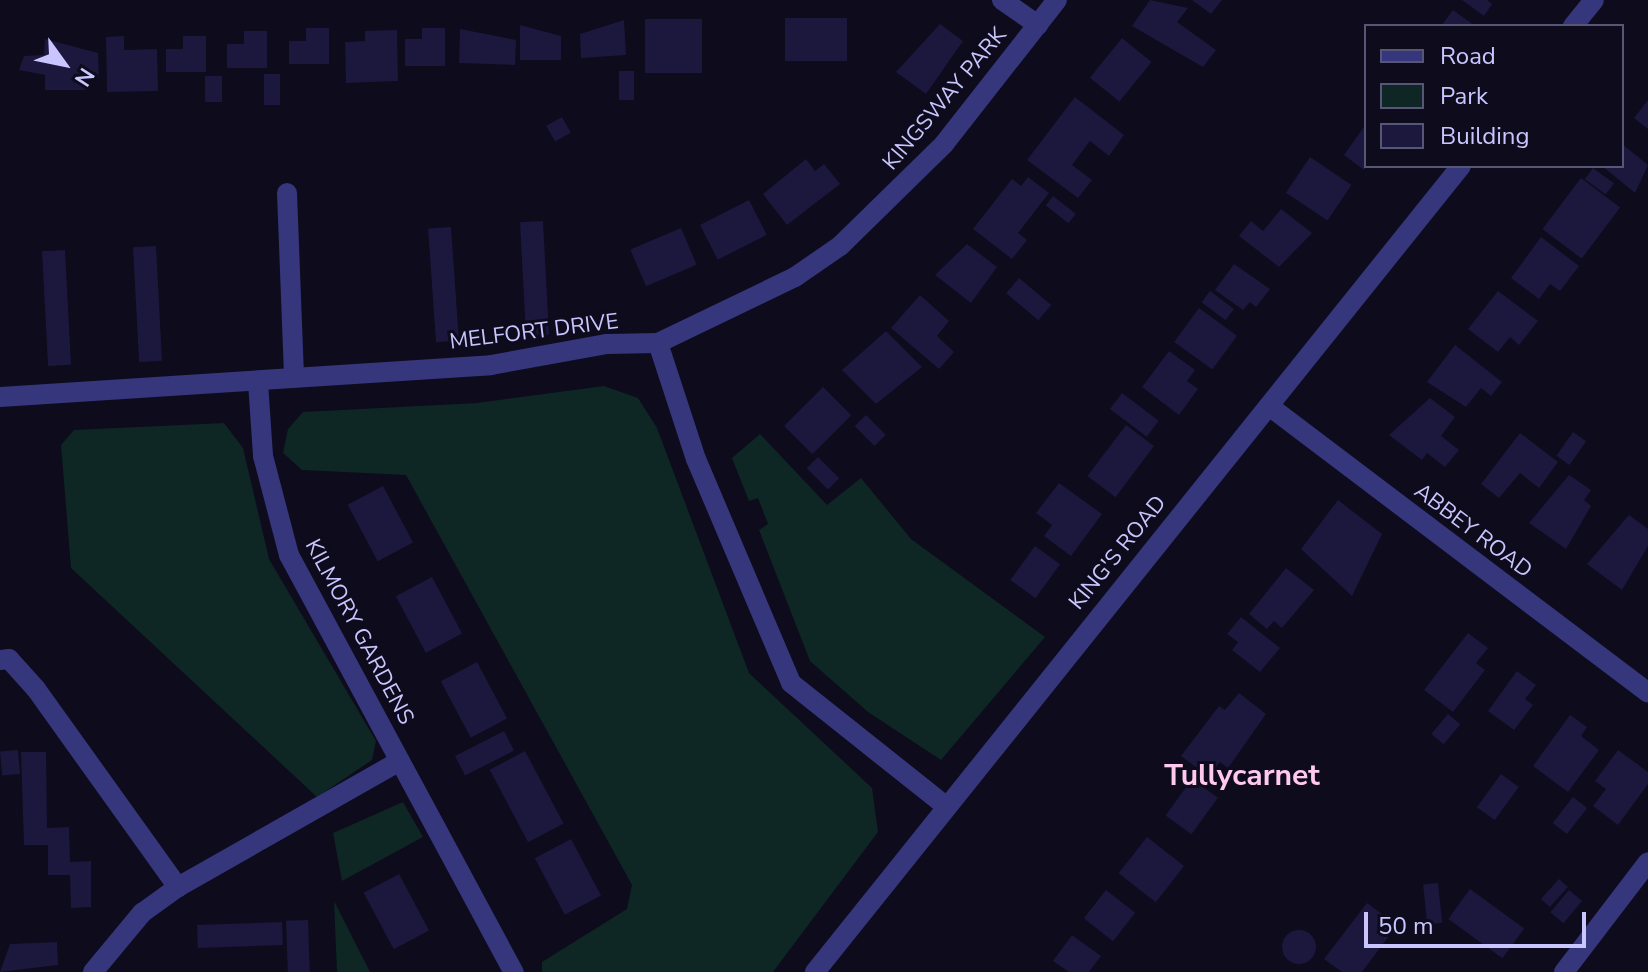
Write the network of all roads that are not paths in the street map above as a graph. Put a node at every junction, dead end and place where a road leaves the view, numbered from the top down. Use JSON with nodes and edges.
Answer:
{"nodes":[{"id":1,"x":1002,"y":0,"type":"edge"},
{"id":2,"x":1057,"y":0,"type":"edge"},
{"id":3,"x":1594,"y":0,"type":"edge"},
{"id":4,"x":1575,"y":24,"type":"edge"},
{"id":5,"x":1038,"y":25,"type":"junction"},
{"id":6,"x":1459,"y":168,"type":"edge"},
{"id":7,"x":287,"y":193,"type":"dead end"},
{"id":8,"x":658,"y":343,"type":"junction"},
{"id":9,"x":294,"y":378,"type":"junction"},
{"id":10,"x":258,"y":382,"type":"junction"},
{"id":11,"x":0,"y":397,"type":"edge"},
{"id":12,"x":1269,"y":406,"type":"junction"},
{"id":13,"x":0,"y":660,"type":"edge"},
{"id":14,"x":1648,"y":693,"type":"edge"},
{"id":15,"x":400,"y":761,"type":"junction"},
{"id":16,"x":943,"y":804,"type":"junction"},
{"id":17,"x":1648,"y":862,"type":"edge"},
{"id":18,"x":178,"y":887,"type":"junction"},
{"id":19,"x":106,"y":969,"type":"edge"},
{"id":20,"x":514,"y":972,"type":"edge"},
{"id":21,"x":815,"y":972,"type":"edge"},
{"id":22,"x":1564,"y":972,"type":"edge"}],
"edges":[{"from":1,"to":5,"type":"street"},
{"from":2,"to":5,"type":"street","name":"KINGSWAY PARK"},
{"from":3,"to":4,"type":"street"},
{"from":5,"to":8,"type":"street","name":"KINGSWAY PARK"},
{"from":6,"to":12,"type":"street","name":"KING'S ROAD"},
{"from":7,"to":9,"type":"street"},
{"from":8,"to":9,"type":"street","name":"MELFORT DRIVE"},
{"from":8,"to":16,"type":"street"},
{"from":9,"to":10,"type":"street","name":"MELFORT DRIVE"},
{"from":10,"to":11,"type":"street","name":"MELFORT DRIVE"},
{"from":10,"to":15,"type":"street","name":"KILMORY GARDENS"},
{"from":12,"to":14,"type":"street","name":"ABBEY ROAD"},
{"from":12,"to":16,"type":"street","name":"KING'S ROAD"},
{"from":13,"to":18,"type":"street"},
{"from":15,"to":18,"type":"street","name":"KILMORY GARDENS"},
{"from":15,"to":20,"type":"street","name":"KILMORY GARDENS"},
{"from":16,"to":21,"type":"street","name":"KING'S ROAD"},
{"from":17,"to":22,"type":"street"},
{"from":18,"to":19,"type":"street","name":"KILMORY GARDENS"}]}
